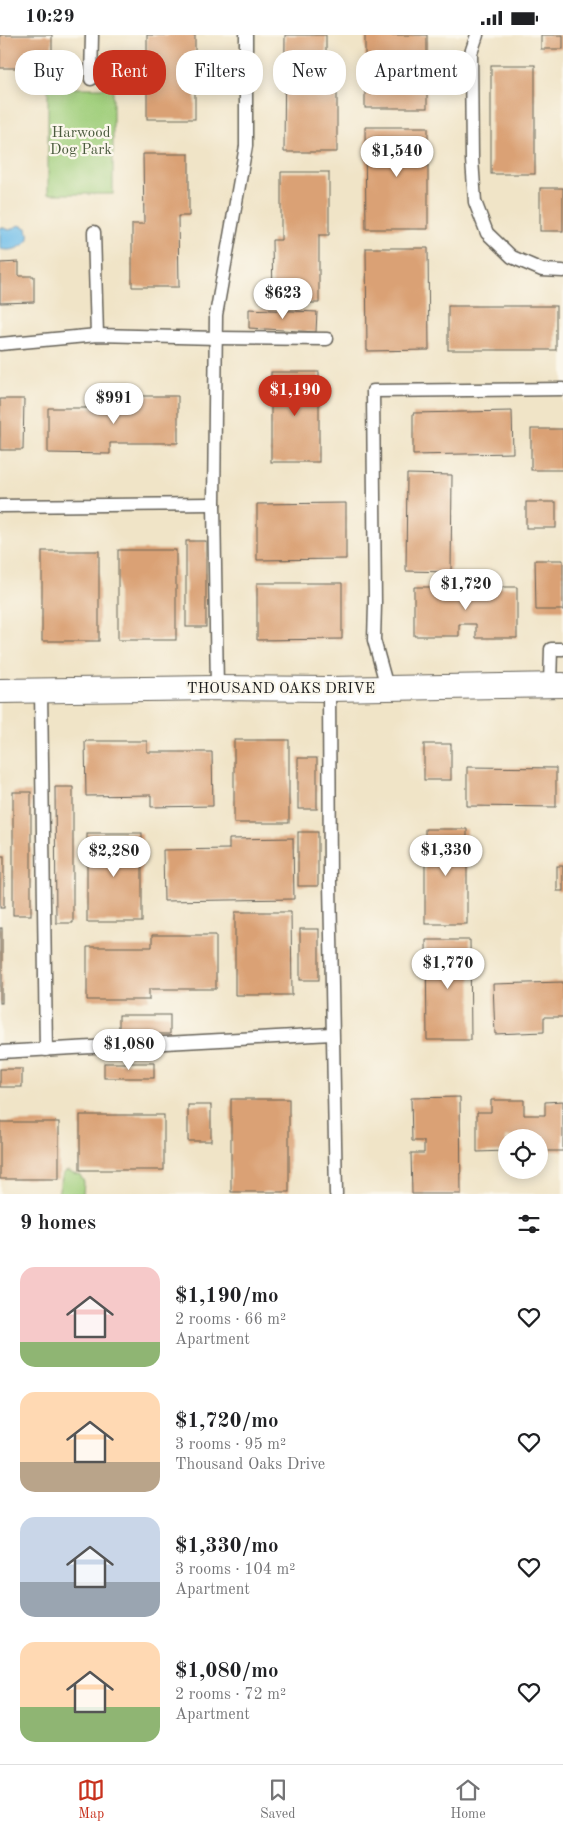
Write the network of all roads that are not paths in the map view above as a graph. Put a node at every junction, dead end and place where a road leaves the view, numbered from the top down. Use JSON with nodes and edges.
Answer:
{"nodes":[{"id":1,"x":92,"y":35,"type":"edge"},
{"id":2,"x":246,"y":35,"type":"edge"},
{"id":3,"x":477,"y":35,"type":"edge"},
{"id":4,"x":91,"y":79,"type":"dead end"},
{"id":5,"x":94,"y":232,"type":"dead end"},
{"id":6,"x":563,"y":271,"type":"edge"},
{"id":7,"x":96,"y":335,"type":"junction"},
{"id":8,"x":217,"y":338,"type":"junction"},
{"id":9,"x":328,"y":339,"type":"dead end"},
{"id":10,"x":0,"y":344,"type":"edge"},
{"id":11,"x":563,"y":389,"type":"edge"},
{"id":12,"x":214,"y":504,"type":"junction"},
{"id":13,"x":0,"y":506,"type":"edge"},
{"id":14,"x":563,"y":649,"type":"edge"},
{"id":15,"x":557,"y":685,"type":"edge"},
{"id":16,"x":387,"y":687,"type":"junction"},
{"id":17,"x":217,"y":688,"type":"junction"},
{"id":18,"x":329,"y":689,"type":"junction"},
{"id":19,"x":0,"y":691,"type":"edge"},
{"id":20,"x":41,"y":691,"type":"junction"},
{"id":21,"x":332,"y":1034,"type":"junction"},
{"id":22,"x":46,"y":1049,"type":"junction"},
{"id":23,"x":0,"y":1052,"type":"edge"},
{"id":24,"x":336,"y":1194,"type":"edge"}],
"edges":[{"from":1,"to":4,"type":"lane"},
{"from":2,"to":8,"type":"lane"},
{"from":3,"to":6,"type":"lane"},
{"from":5,"to":7,"type":"lane"},
{"from":7,"to":8,"type":"lane"},
{"from":7,"to":10,"type":"lane"},
{"from":8,"to":9,"type":"lane"},
{"from":8,"to":12,"type":"lane"},
{"from":11,"to":16,"type":"lane"},
{"from":12,"to":13,"type":"lane"},
{"from":12,"to":17,"type":"lane"},
{"from":14,"to":15,"type":"lane"},
{"from":15,"to":16,"type":"street","name":"THOUSAND OAKS DRIVE"},
{"from":16,"to":18,"type":"street","name":"THOUSAND OAKS DRIVE"},
{"from":17,"to":18,"type":"street","name":"THOUSAND OAKS DRIVE"},
{"from":17,"to":20,"type":"street","name":"THOUSAND OAKS DRIVE"},
{"from":18,"to":21,"type":"lane"},
{"from":19,"to":20,"type":"street","name":"THOUSAND OAKS DRIVE"},
{"from":20,"to":22,"type":"lane"},
{"from":21,"to":22,"type":"lane"},
{"from":21,"to":24,"type":"lane"},
{"from":22,"to":23,"type":"lane"}]}
